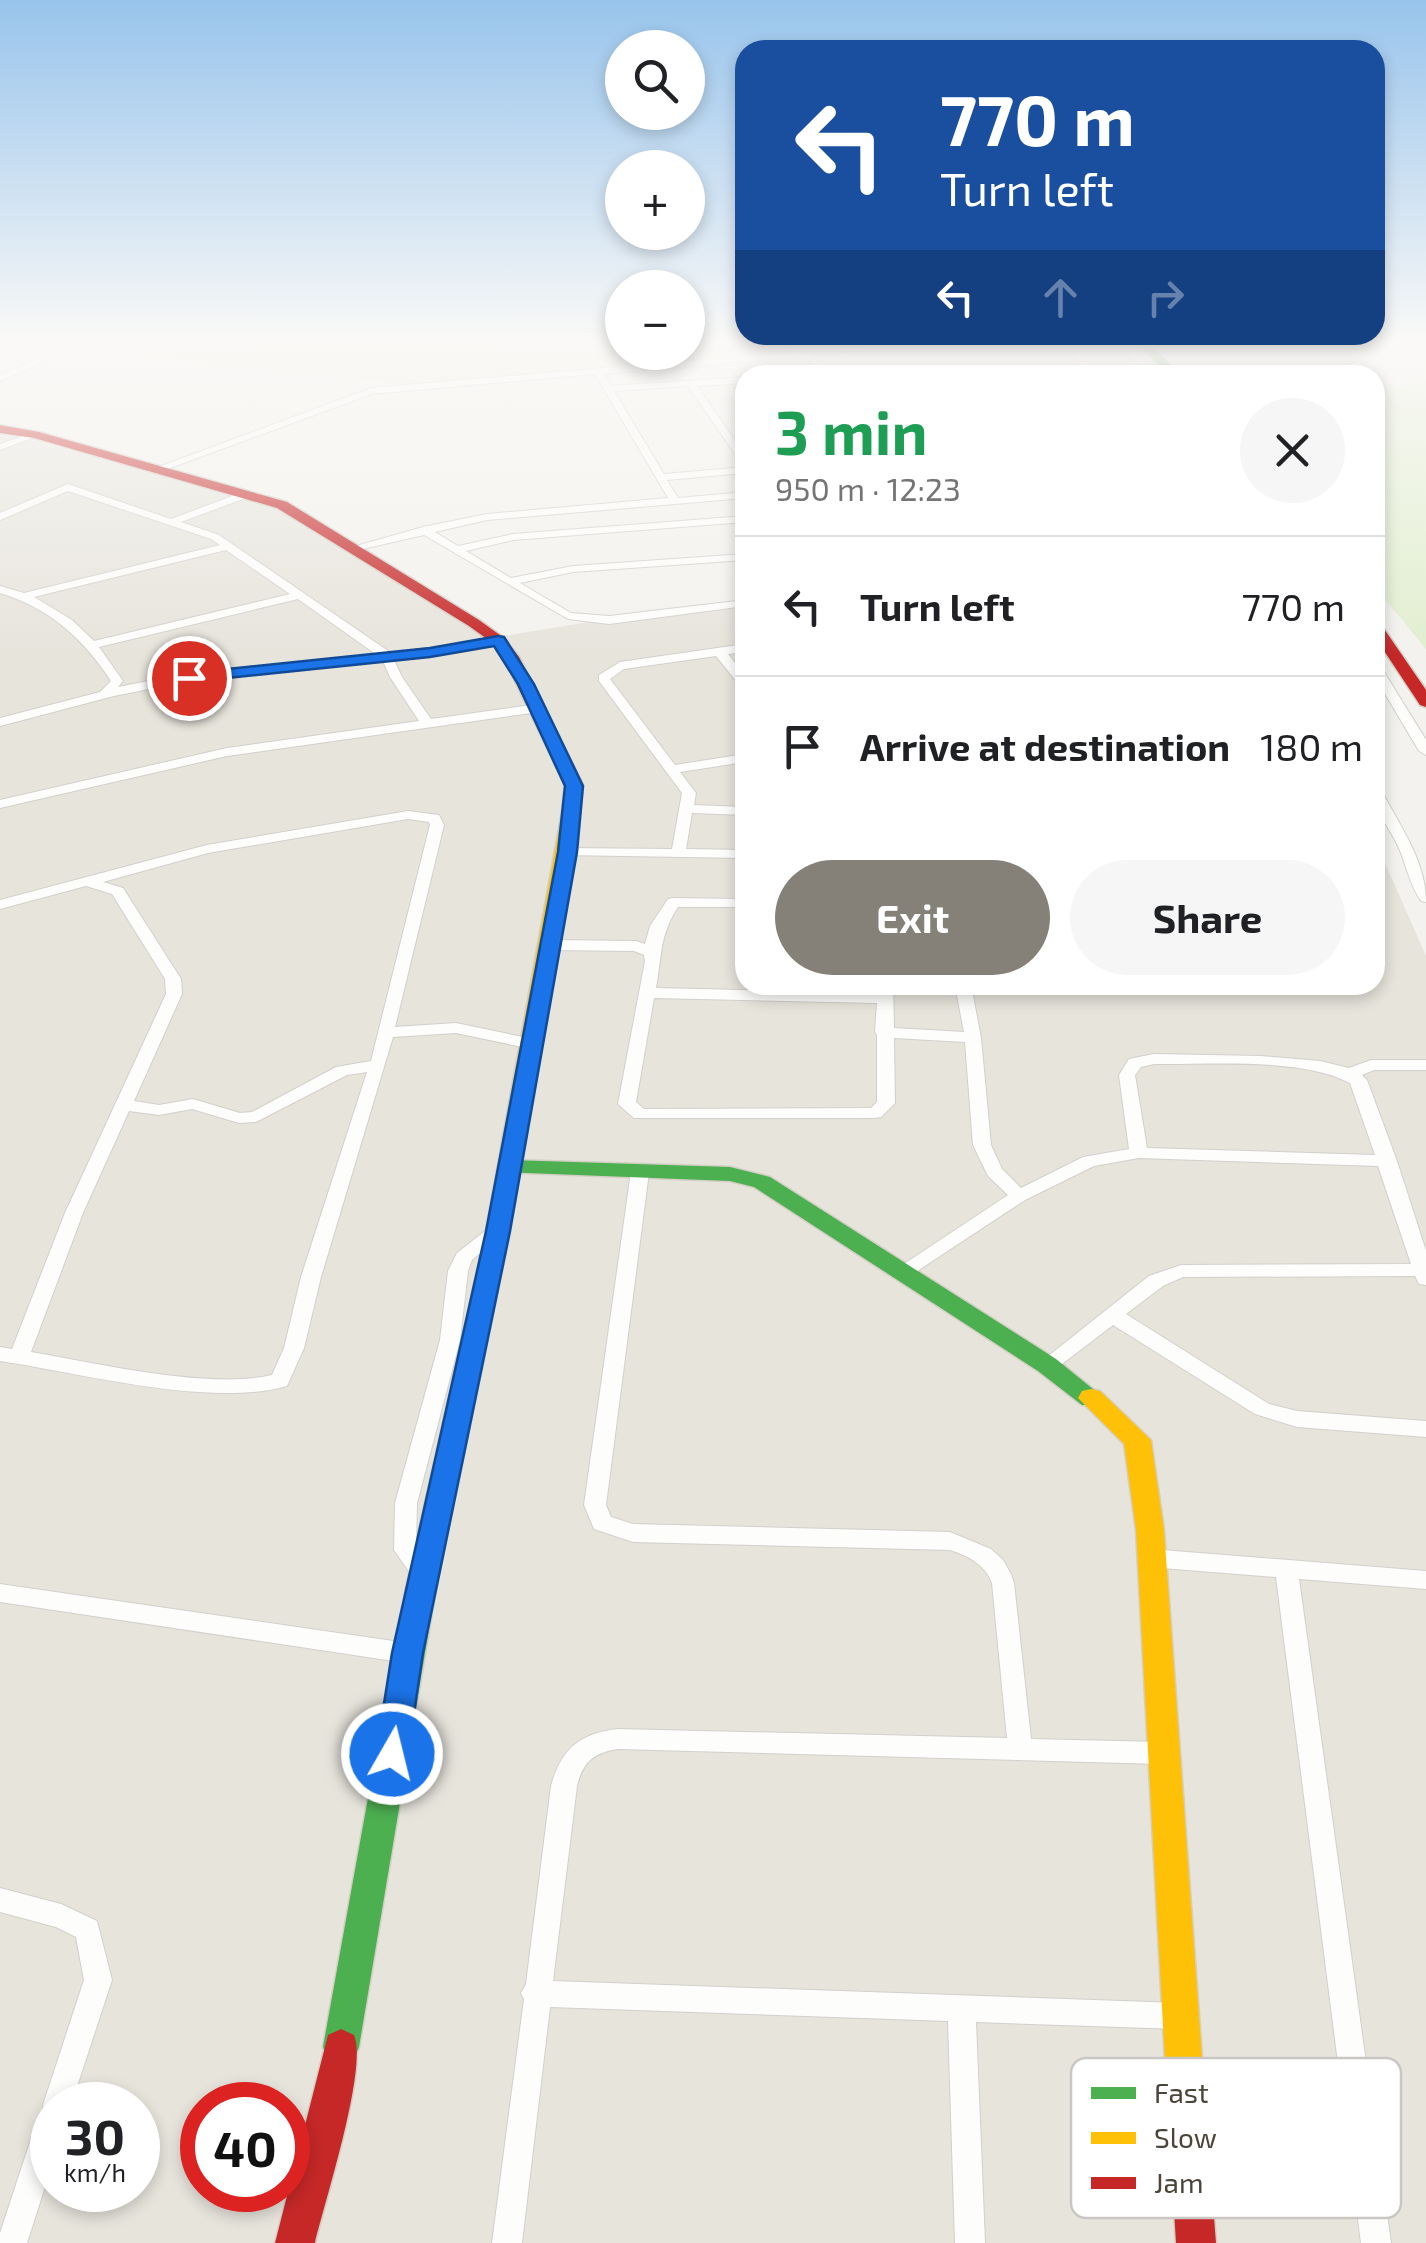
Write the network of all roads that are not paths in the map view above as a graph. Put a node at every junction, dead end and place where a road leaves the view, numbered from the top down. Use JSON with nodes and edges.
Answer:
{"nodes":[{"id":1,"x":74,"y":446,"type":"edge"},
{"id":2,"x":222,"y":446,"type":"edge"},
{"id":3,"x":643,"y":446,"type":"edge"},
{"id":4,"x":158,"y":469,"type":"junction"},
{"id":5,"x":735,"y":471,"type":"edge"},
{"id":6,"x":662,"y":477,"type":"junction"},
{"id":7,"x":247,"y":494,"type":"junction"},
{"id":8,"x":735,"y":496,"type":"edge"},
{"id":9,"x":675,"y":501,"type":"junction"},
{"id":10,"x":0,"y":517,"type":"edge"},
{"id":11,"x":735,"y":520,"type":"edge"},
{"id":12,"x":174,"y":521,"type":"junction"},
{"id":13,"x":423,"y":530,"type":"junction"},
{"id":14,"x":229,"y":546,"type":"junction"},
{"id":15,"x":354,"y":548,"type":"junction"},
{"id":16,"x":459,"y":549,"type":"junction"},
{"id":17,"x":735,"y":558,"type":"edge"},
{"id":18,"x":511,"y":581,"type":"junction"},
{"id":19,"x":0,"y":589,"type":"edge"},
{"id":20,"x":26,"y":596,"type":"junction"},
{"id":21,"x":297,"y":596,"type":"junction"},
{"id":22,"x":735,"y":604,"type":"edge"},
{"id":23,"x":498,"y":641,"type":"junction"},
{"id":24,"x":91,"y":645,"type":"junction"},
{"id":25,"x":1385,"y":645,"type":"edge"},
{"id":26,"x":735,"y":649,"type":"edge"},
{"id":27,"x":719,"y":651,"type":"junction"},
{"id":28,"x":386,"y":655,"type":"junction"},
{"id":29,"x":735,"y":671,"type":"edge"},
{"id":30,"x":118,"y":681,"type":"junction"},
{"id":31,"x":1385,"y":684,"type":"edge"},
{"id":32,"x":143,"y":686,"type":"junction"},
{"id":33,"x":104,"y":695,"type":"junction"},
{"id":34,"x":1426,"y":702,"type":"edge"},
{"id":35,"x":538,"y":708,"type":"junction"},
{"id":36,"x":0,"y":722,"type":"edge"},
{"id":37,"x":428,"y":724,"type":"junction"},
{"id":38,"x":1426,"y":752,"type":"edge"},
{"id":39,"x":735,"y":760,"type":"edge"},
{"id":40,"x":673,"y":769,"type":"junction"},
{"id":41,"x":0,"y":790,"type":"edge"},
{"id":42,"x":33,"y":796,"type":"junction"},
{"id":43,"x":0,"y":804,"type":"edge"},
{"id":44,"x":687,"y":808,"type":"junction"},
{"id":45,"x":1385,"y":810,"type":"edge"},
{"id":46,"x":735,"y":811,"type":"edge"},
{"id":47,"x":567,"y":852,"type":"junction"},
{"id":48,"x":678,"y":853,"type":"junction"},
{"id":49,"x":735,"y":854,"type":"edge"},
{"id":50,"x":138,"y":867,"type":"junction"},
{"id":51,"x":87,"y":882,"type":"junction"},
{"id":52,"x":118,"y":891,"type":"junction"},
{"id":53,"x":1426,"y":898,"type":"edge"},
{"id":54,"x":735,"y":903,"type":"edge"},
{"id":55,"x":0,"y":906,"type":"edge"},
{"id":56,"x":550,"y":945,"type":"junction"},
{"id":57,"x":651,"y":952,"type":"junction"},
{"id":58,"x":647,"y":993,"type":"junction"},
{"id":59,"x":735,"y":993,"type":"edge"},
{"id":60,"x":885,"y":995,"type":"edge"},
{"id":61,"x":965,"y":995,"type":"edge"},
{"id":62,"x":884,"y":1032,"type":"junction"},
{"id":63,"x":385,"y":1033,"type":"junction"},
{"id":64,"x":972,"y":1038,"type":"junction"},
{"id":65,"x":532,"y":1044,"type":"junction"},
{"id":66,"x":378,"y":1065,"type":"junction"},
{"id":67,"x":1426,"y":1065,"type":"edge"},
{"id":68,"x":1350,"y":1074,"type":"junction"},
{"id":69,"x":122,"y":1105,"type":"junction"},
{"id":70,"x":1139,"y":1153,"type":"junction"},
{"id":71,"x":1388,"y":1161,"type":"junction"},
{"id":72,"x":510,"y":1167,"type":"junction"},
{"id":73,"x":640,"y":1172,"type":"junction"},
{"id":74,"x":1019,"y":1196,"type":"junction"},
{"id":75,"x":498,"y":1231,"type":"junction"},
{"id":76,"x":905,"y":1273,"type":"junction"},
{"id":77,"x":1424,"y":1275,"type":"edge"},
{"id":78,"x":1112,"y":1315,"type":"junction"},
{"id":79,"x":9,"y":1355,"type":"edge"},
{"id":80,"x":1047,"y":1365,"type":"junction"},
{"id":81,"x":1426,"y":1429,"type":"edge"},
{"id":82,"x":424,"y":1436,"type":"junction"},
{"id":83,"x":454,"y":1438,"type":"junction"},
{"id":84,"x":1149,"y":1558,"type":"junction"},
{"id":85,"x":1286,"y":1568,"type":"junction"},
{"id":86,"x":424,"y":1574,"type":"junction"},
{"id":87,"x":1426,"y":1580,"type":"edge"},
{"id":88,"x":0,"y":1593,"type":"edge"},
{"id":89,"x":407,"y":1653,"type":"junction"},
{"id":90,"x":1020,"y":1749,"type":"junction"},
{"id":91,"x":1161,"y":1753,"type":"junction"},
{"id":92,"x":0,"y":1900,"type":"edge"},
{"id":93,"x":536,"y":1994,"type":"junction"},
{"id":94,"x":962,"y":2008,"type":"junction"},
{"id":95,"x":1180,"y":2016,"type":"junction"},
{"id":96,"x":1183,"y":2058,"type":"edge"},
{"id":97,"x":1351,"y":2058,"type":"edge"},
{"id":98,"x":65,"y":2082,"type":"edge"},
{"id":99,"x":30,"y":2188,"type":"edge"},
{"id":100,"x":1194,"y":2218,"type":"edge"},
{"id":101,"x":1373,"y":2218,"type":"edge"},
{"id":102,"x":12,"y":2243,"type":"edge"},
{"id":103,"x":295,"y":2243,"type":"edge"},
{"id":104,"x":507,"y":2243,"type":"edge"},
{"id":105,"x":970,"y":2243,"type":"edge"},
{"id":106,"x":1196,"y":2243,"type":"edge"},
{"id":107,"x":1376,"y":2243,"type":"edge"}],
"edges":[{"from":1,"to":4,"type":"main road"},
{"from":2,"to":4,"type":"street"},
{"from":3,"to":6,"type":"street"},
{"from":4,"to":7,"type":"main road"},
{"from":5,"to":6,"type":"street"},
{"from":6,"to":9,"type":"street"},
{"from":7,"to":12,"type":"street"},
{"from":7,"to":15,"type":"main road"},
{"from":8,"to":9,"type":"street"},
{"from":9,"to":13,"type":"street"},
{"from":10,"to":12,"type":"street"},
{"from":11,"to":16,"type":"street"},
{"from":12,"to":14,"type":"street"},
{"from":13,"to":15,"type":"street"},
{"from":13,"to":16,"type":"street"},
{"from":14,"to":20,"type":"street"},
{"from":14,"to":21,"type":"street"},
{"from":15,"to":23,"type":"main road"},
{"from":16,"to":18,"type":"street"},
{"from":17,"to":18,"type":"street"},
{"from":18,"to":22,"type":"street"},
{"from":19,"to":20,"type":"street"},
{"from":20,"to":24,"type":"street"},
{"from":21,"to":24,"type":"street"},
{"from":21,"to":28,"type":"street"},
{"from":23,"to":28,"type":"street"},
{"from":23,"to":35,"type":"main road"},
{"from":24,"to":30,"type":"street"},
{"from":25,"to":34,"type":"main road"},
{"from":26,"to":27,"type":"street"},
{"from":27,"to":29,"type":"street"},
{"from":27,"to":40,"type":"street"},
{"from":28,"to":32,"type":"street"},
{"from":28,"to":37,"type":"street"},
{"from":30,"to":32,"type":"street"},
{"from":30,"to":33,"type":"street"},
{"from":31,"to":38,"type":"street"},
{"from":32,"to":33,"type":"street"},
{"from":33,"to":36,"type":"street"},
{"from":35,"to":37,"type":"street"},
{"from":35,"to":47,"type":"main road"},
{"from":37,"to":42,"type":"street"},
{"from":39,"to":40,"type":"street"},
{"from":40,"to":44,"type":"street"},
{"from":41,"to":42,"type":"street"},
{"from":42,"to":43,"type":"street"},
{"from":44,"to":46,"type":"street"},
{"from":44,"to":48,"type":"street"},
{"from":45,"to":53,"type":"street"},
{"from":47,"to":48,"type":"street"},
{"from":47,"to":56,"type":"main road"},
{"from":48,"to":49,"type":"street"},
{"from":50,"to":51,"type":"street"},
{"from":50,"to":52,"type":"street"},
{"from":50,"to":63,"type":"street"},
{"from":51,"to":52,"type":"street"},
{"from":51,"to":55,"type":"street"},
{"from":52,"to":69,"type":"street"},
{"from":54,"to":57,"type":"street"},
{"from":56,"to":57,"type":"street"},
{"from":56,"to":65,"type":"main road"},
{"from":57,"to":58,"type":"street"},
{"from":58,"to":59,"type":"street"},
{"from":58,"to":62,"type":"street"},
{"from":60,"to":62,"type":"street"},
{"from":61,"to":64,"type":"street"},
{"from":62,"to":64,"type":"street"},
{"from":63,"to":65,"type":"street"},
{"from":63,"to":66,"type":"street"},
{"from":64,"to":74,"type":"street"},
{"from":65,"to":72,"type":"main road"},
{"from":66,"to":69,"type":"street"},
{"from":66,"to":79,"type":"street"},
{"from":67,"to":68,"type":"street"},
{"from":68,"to":70,"type":"street"},
{"from":68,"to":71,"type":"street"},
{"from":69,"to":79,"type":"street"},
{"from":70,"to":71,"type":"street"},
{"from":70,"to":74,"type":"street"},
{"from":71,"to":77,"type":"street"},
{"from":72,"to":73,"type":"main road"},
{"from":72,"to":75,"type":"main road"},
{"from":73,"to":76,"type":"main road"},
{"from":73,"to":90,"type":"street"},
{"from":74,"to":76,"type":"street"},
{"from":75,"to":82,"type":"street"},
{"from":75,"to":83,"type":"main road"},
{"from":76,"to":80,"type":"main road"},
{"from":77,"to":78,"type":"street"},
{"from":78,"to":80,"type":"street"},
{"from":78,"to":81,"type":"street"},
{"from":80,"to":84,"type":"main road"},
{"from":82,"to":83,"type":"street"},
{"from":82,"to":86,"type":"street"},
{"from":83,"to":86,"type":"main road"},
{"from":84,"to":85,"type":"street"},
{"from":84,"to":91,"type":"main road"},
{"from":85,"to":87,"type":"street"},
{"from":85,"to":97,"type":"street"},
{"from":86,"to":89,"type":"main road"},
{"from":88,"to":89,"type":"street"},
{"from":89,"to":103,"type":"main road"},
{"from":90,"to":91,"type":"street"},
{"from":90,"to":93,"type":"street"},
{"from":91,"to":95,"type":"main road"},
{"from":92,"to":98,"type":"street"},
{"from":93,"to":94,"type":"street"},
{"from":93,"to":104,"type":"street"},
{"from":94,"to":95,"type":"street"},
{"from":94,"to":105,"type":"street"},
{"from":95,"to":96,"type":"main road"},
{"from":99,"to":102,"type":"street"},
{"from":100,"to":106,"type":"main road"},
{"from":101,"to":107,"type":"street"}]}
